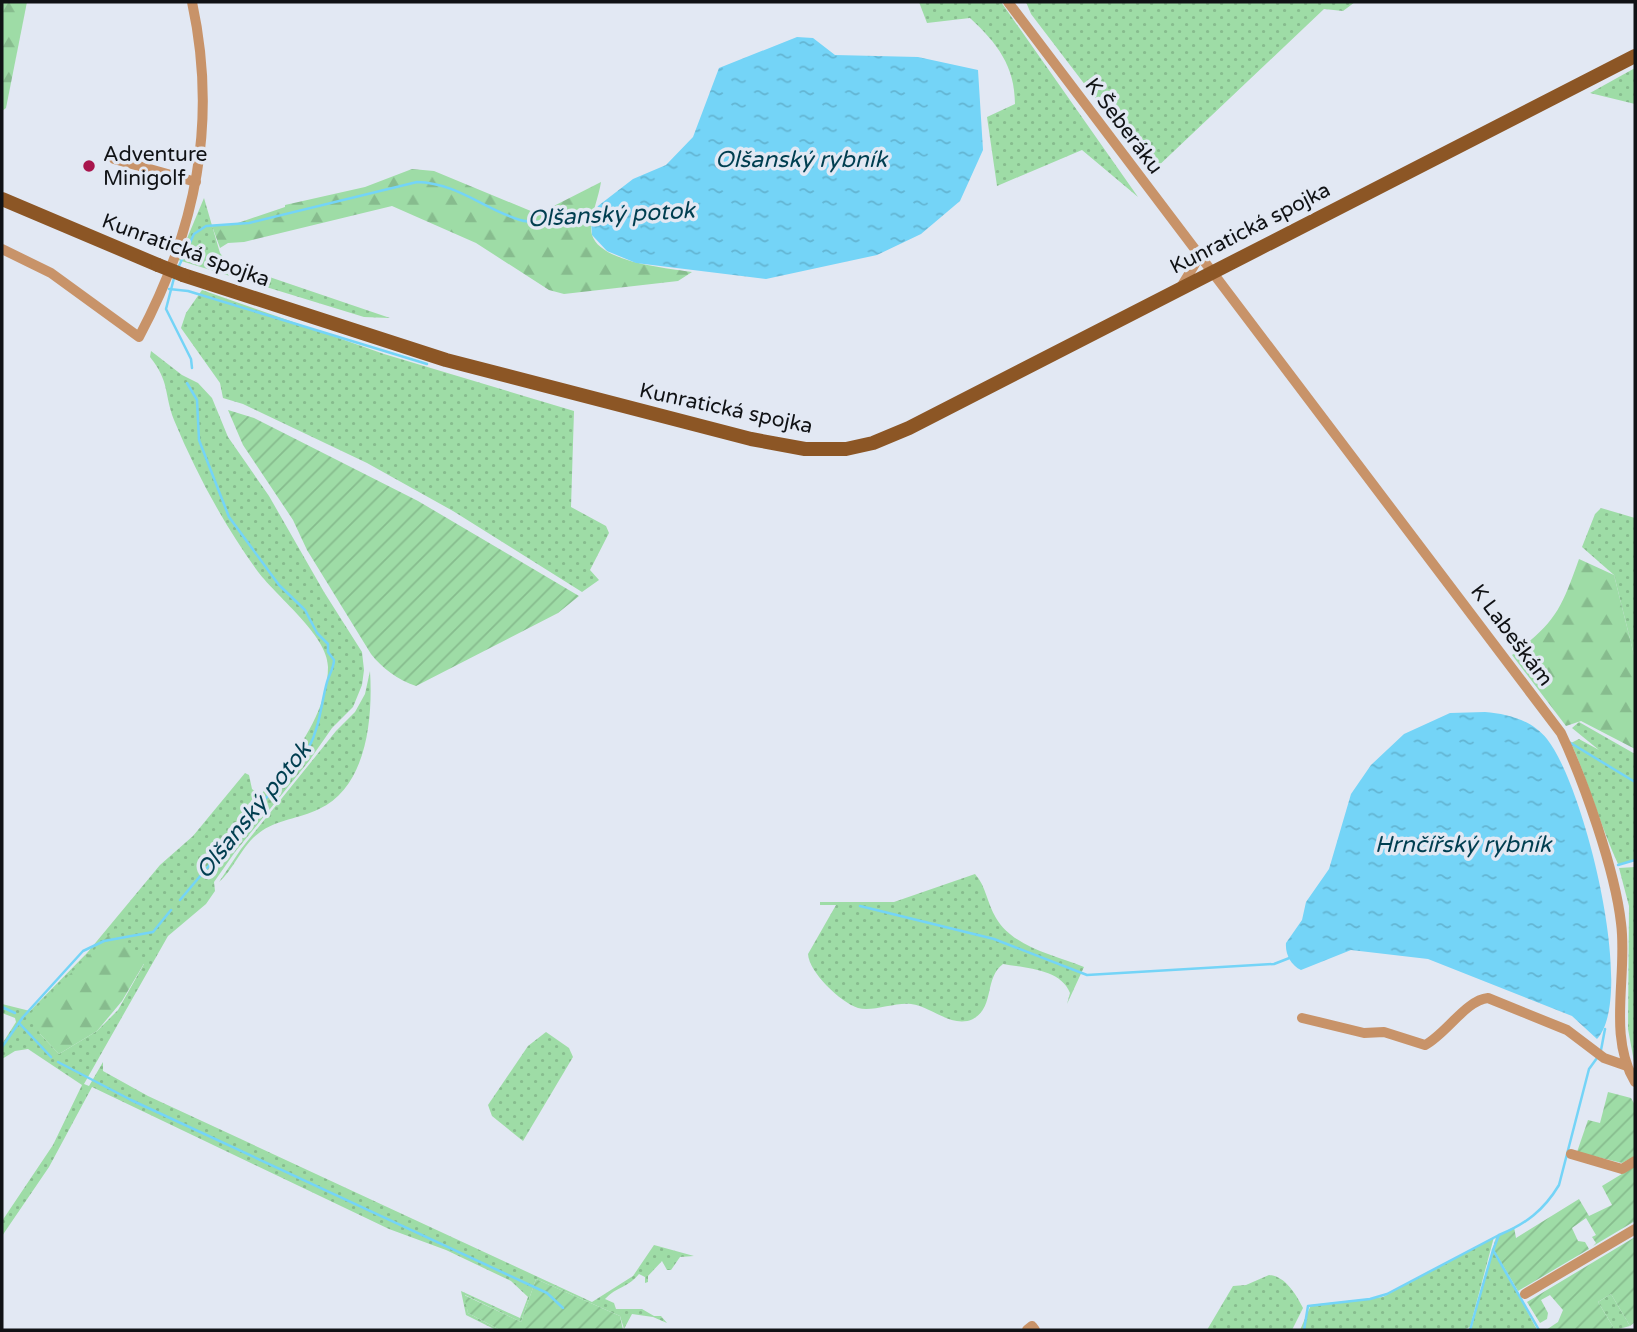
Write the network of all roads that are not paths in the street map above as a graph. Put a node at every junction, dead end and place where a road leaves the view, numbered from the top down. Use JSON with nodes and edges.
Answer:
{"nodes":[{"id":1,"x":192,"y":2,"type":"edge"},
{"id":2,"x":1008,"y":2,"type":"edge"},
{"id":3,"x":1635,"y":56,"type":"edge"},
{"id":4,"x":114,"y":159,"type":"dead end"},
{"id":5,"x":196,"y":181,"type":"junction"},
{"id":6,"x":2,"y":199,"type":"edge"},
{"id":7,"x":2,"y":249,"type":"edge"},
{"id":8,"x":1195,"y":251,"type":"junction"},
{"id":9,"x":1236,"y":258,"type":"junction"},
{"id":10,"x":1211,"y":273,"type":"junction"},
{"id":11,"x":1181,"y":287,"type":"junction"},
{"id":12,"x":1229,"y":295,"type":"junction"},
{"id":13,"x":1302,"y":1018,"type":"dead end"},
{"id":14,"x":1627,"y":1066,"type":"junction"},
{"id":15,"x":1635,"y":1082,"type":"edge"},
{"id":16,"x":1571,"y":1154,"type":"dead end"},
{"id":17,"x":1635,"y":1161,"type":"edge"},
{"id":18,"x":1635,"y":1228,"type":"edge"},
{"id":19,"x":1525,"y":1294,"type":"dead end"}],
"edges":[{"from":1,"to":5,"type":"street"},
{"from":2,"to":8,"type":"street","name":"K Šeberáku"},
{"from":3,"to":9,"type":"main road","name":"Kunratická spojka"},
{"from":4,"to":5,"type":"street"},
{"from":5,"to":7,"type":"street"},
{"from":6,"to":11,"type":"main road","name":"Kunratická spojka","bridge":true},
{"from":8,"to":10,"type":"street","name":"K Šeberáku"},
{"from":8,"to":11,"type":"street"},
{"from":9,"to":10,"type":"main road","name":"Kunratická spojka"},
{"from":9,"to":12,"type":"street"},
{"from":10,"to":11,"type":"main road","name":"Kunratická spojka"},
{"from":10,"to":12,"type":"street","name":"K Labeškám"},
{"from":12,"to":14,"type":"street","name":"K Labeškám"},
{"from":13,"to":14,"type":"street"},
{"from":14,"to":15,"type":"street","name":"K Labeškám"},
{"from":16,"to":17,"type":"street"},
{"from":18,"to":19,"type":"street"}]}
